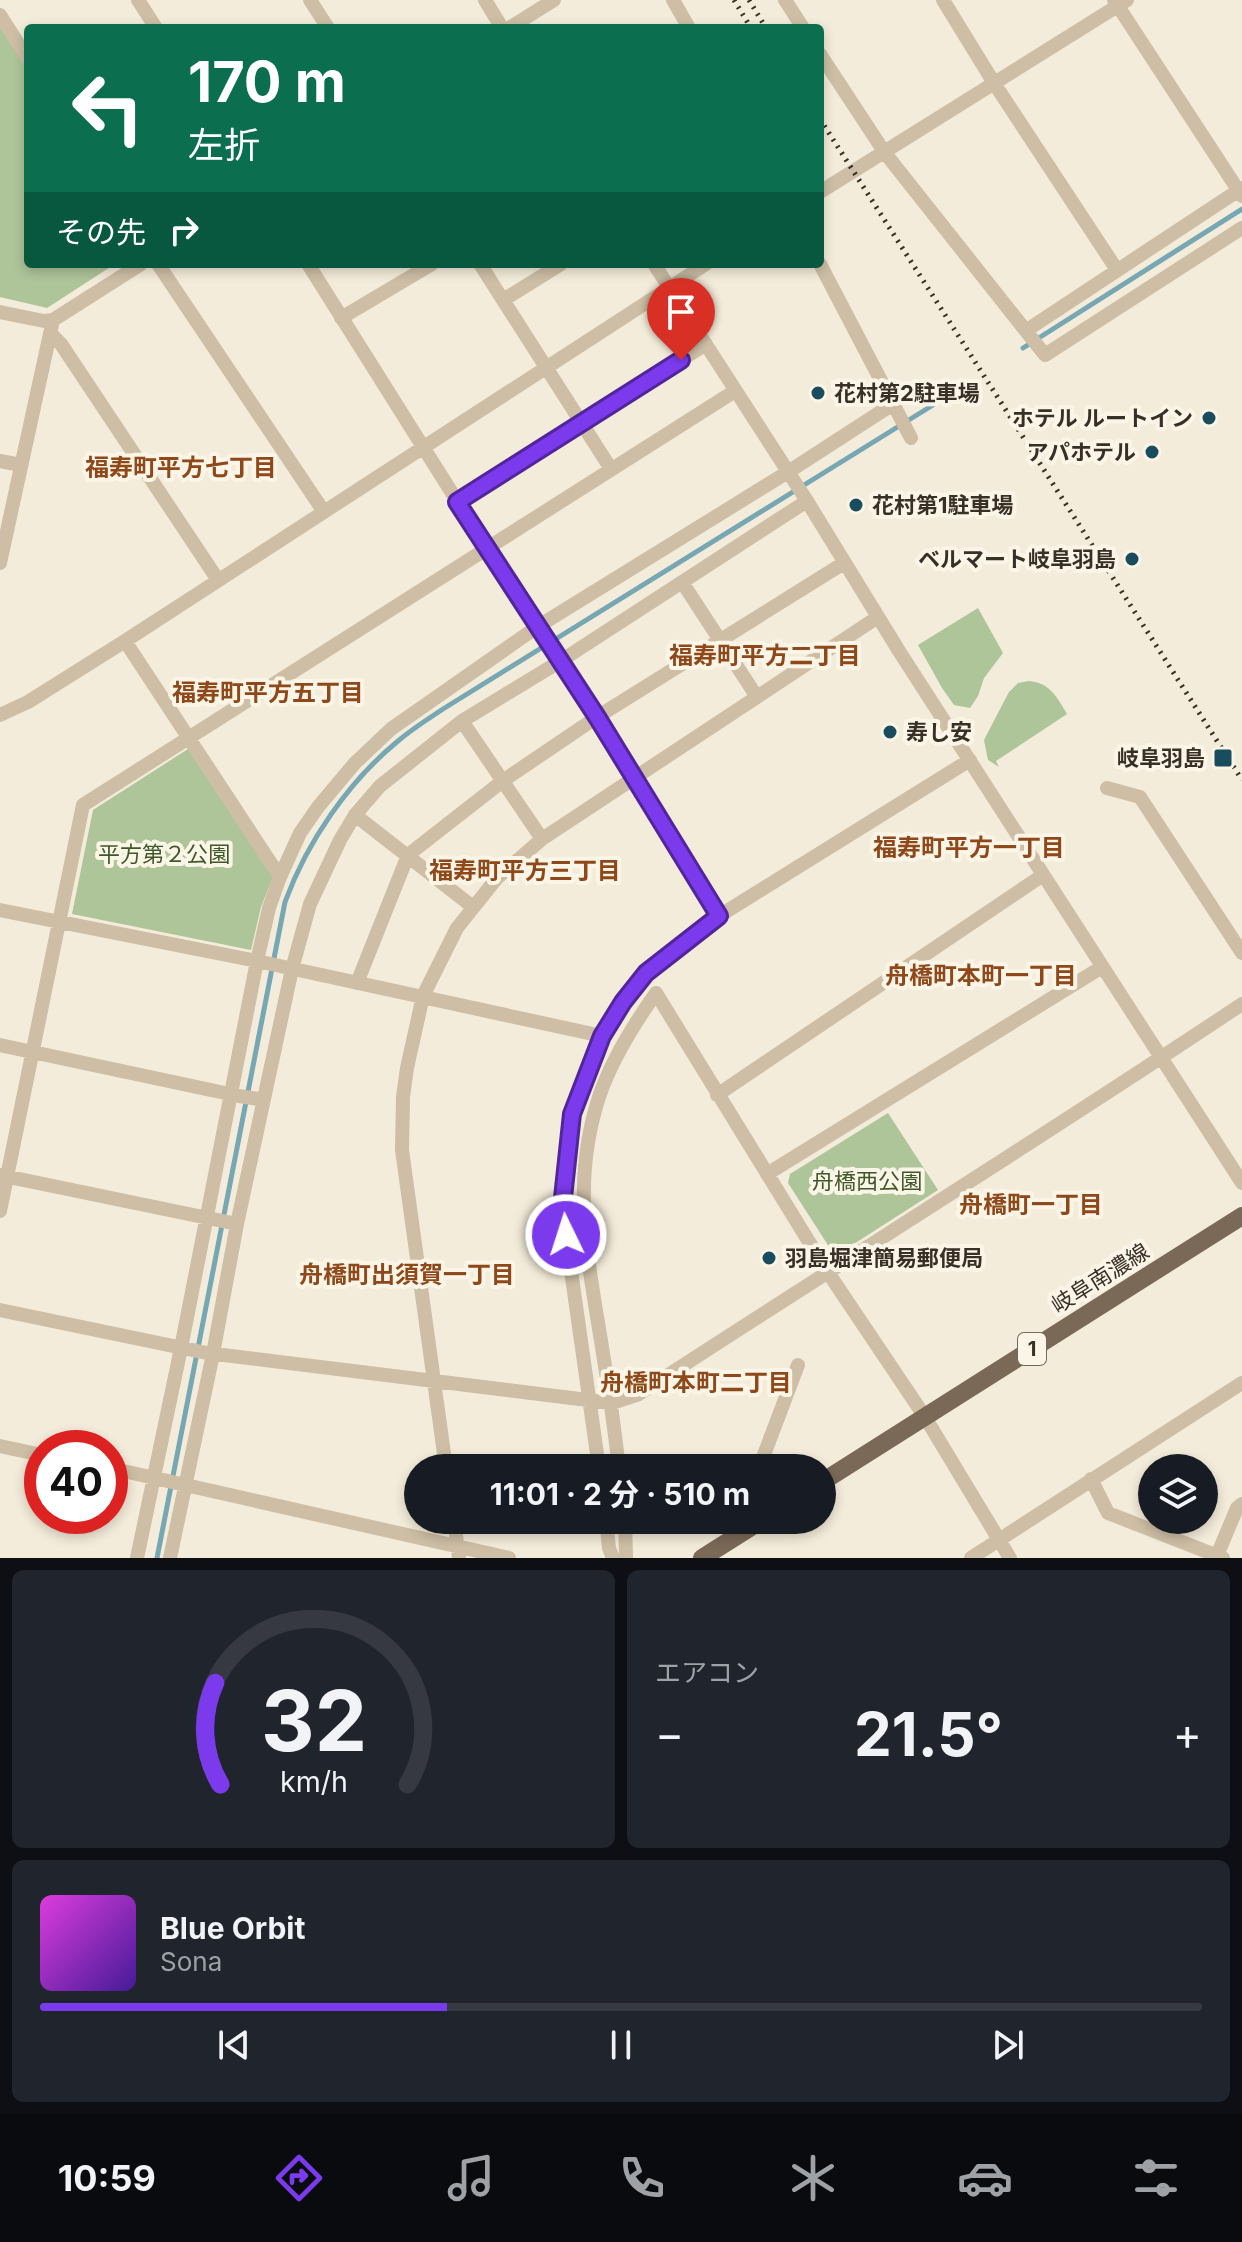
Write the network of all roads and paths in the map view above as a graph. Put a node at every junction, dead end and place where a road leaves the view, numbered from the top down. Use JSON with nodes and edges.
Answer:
{"nodes":[{"id":1,"x":138,"y":0,"type":"edge"},
{"id":2,"x":310,"y":0,"type":"edge"},
{"id":3,"x":485,"y":0,"type":"edge"},
{"id":4,"x":554,"y":0,"type":"edge"},
{"id":5,"x":673,"y":0,"type":"edge"},
{"id":6,"x":785,"y":0,"type":"edge"},
{"id":7,"x":943,"y":0,"type":"edge"},
{"id":8,"x":1120,"y":2,"type":"edge"},
{"id":9,"x":0,"y":15,"type":"edge"},
{"id":10,"x":153,"y":24,"type":"edge"},
{"id":11,"x":325,"y":24,"type":"edge"},
{"id":12,"x":500,"y":24,"type":"edge"},
{"id":13,"x":515,"y":24,"type":"edge"},
{"id":14,"x":687,"y":24,"type":"edge"},
{"id":15,"x":800,"y":24,"type":"edge"},
{"id":16,"x":24,"y":53,"type":"edge"},
{"id":17,"x":824,"y":60,"type":"edge"},
{"id":18,"x":994,"y":83,"type":"junction"},
{"id":19,"x":885,"y":153,"type":"junction"},
{"id":20,"x":824,"y":190,"type":"edge"},
{"id":21,"x":1241,"y":193,"type":"edge"},
{"id":22,"x":1242,"y":228,"type":"edge"},
{"id":23,"x":135,"y":268,"type":"edge"},
{"id":24,"x":161,"y":268,"type":"edge"},
{"id":25,"x":310,"y":268,"type":"edge"},
{"id":26,"x":425,"y":268,"type":"edge"},
{"id":27,"x":483,"y":268,"type":"edge"},
{"id":28,"x":555,"y":268,"type":"edge"},
{"id":29,"x":656,"y":268,"type":"edge"},
{"id":30,"x":700,"y":268,"type":"edge"},
{"id":31,"x":822,"y":268,"type":"edge"},
{"id":32,"x":1117,"y":270,"type":"junction"},
{"id":33,"x":669,"y":288,"type":"junction"},
{"id":34,"x":503,"y":300,"type":"junction"},
{"id":35,"x":0,"y":312,"type":"edge"},
{"id":36,"x":341,"y":318,"type":"junction"},
{"id":37,"x":52,"y":327,"type":"junction"},
{"id":38,"x":1028,"y":332,"type":"junction"},
{"id":39,"x":706,"y":344,"type":"junction"},
{"id":40,"x":546,"y":368,"type":"junction"},
{"id":41,"x":735,"y":391,"type":"junction"},
{"id":42,"x":896,"y":410,"type":"junction"},
{"id":43,"x":581,"y":423,"type":"junction"},
{"id":44,"x":909,"y":435,"type":"dead end"},
{"id":45,"x":423,"y":448,"type":"junction"},
{"id":46,"x":0,"y":461,"type":"edge"},
{"id":47,"x":21,"y":465,"type":"junction"},
{"id":48,"x":611,"y":469,"type":"junction"},
{"id":49,"x":791,"y":477,"type":"junction"},
{"id":50,"x":806,"y":499,"type":"junction"},
{"id":51,"x":457,"y":502,"type":"junction"},
{"id":52,"x":324,"y":512,"type":"junction"},
{"id":53,"x":486,"y":547,"type":"junction"},
{"id":54,"x":0,"y":563,"type":"edge"},
{"id":55,"x":844,"y":563,"type":"junction"},
{"id":56,"x":218,"y":580,"type":"junction"},
{"id":57,"x":682,"y":582,"type":"junction"},
{"id":58,"x":878,"y":617,"type":"junction"},
{"id":59,"x":540,"y":632,"type":"junction"},
{"id":60,"x":125,"y":641,"type":"junction"},
{"id":61,"x":720,"y":641,"type":"junction"},
{"id":62,"x":557,"y":658,"type":"junction"},
{"id":63,"x":757,"y":697,"type":"junction"},
{"id":64,"x":0,"y":715,"type":"edge"},
{"id":65,"x":597,"y":717,"type":"junction"},
{"id":66,"x":462,"y":721,"type":"junction"},
{"id":67,"x":190,"y":738,"type":"junction"},
{"id":68,"x":970,"y":760,"type":"junction"},
{"id":69,"x":634,"y":778,"type":"junction"},
{"id":70,"x":504,"y":780,"type":"junction"},
{"id":71,"x":1107,"y":788,"type":"dead end"},
{"id":72,"x":355,"y":815,"type":"junction"},
{"id":73,"x":542,"y":839,"type":"junction"},
{"id":74,"x":408,"y":855,"type":"junction"},
{"id":75,"x":1043,"y":875,"type":"junction"},
{"id":76,"x":280,"y":877,"type":"junction"},
{"id":77,"x":473,"y":907,"type":"junction"},
{"id":78,"x":0,"y":910,"type":"edge"},
{"id":79,"x":719,"y":916,"type":"junction"},
{"id":80,"x":60,"y":922,"type":"junction"},
{"id":81,"x":1242,"y":953,"type":"edge"},
{"id":82,"x":261,"y":962,"type":"junction"},
{"id":83,"x":1102,"y":967,"type":"junction"},
{"id":84,"x":289,"y":968,"type":"junction"},
{"id":85,"x":357,"y":983,"type":"junction"},
{"id":86,"x":423,"y":996,"type":"junction"},
{"id":87,"x":1242,"y":1004,"type":"edge"},
{"id":88,"x":602,"y":1036,"type":"junction"},
{"id":89,"x":0,"y":1045,"type":"edge"},
{"id":90,"x":33,"y":1052,"type":"junction"},
{"id":91,"x":1161,"y":1058,"type":"junction"},
{"id":92,"x":235,"y":1094,"type":"junction"},
{"id":93,"x":717,"y":1095,"type":"junction"},
{"id":94,"x":261,"y":1099,"type":"junction"},
{"id":95,"x":767,"y":1174,"type":"junction"},
{"id":96,"x":4,"y":1176,"type":"edge"},
{"id":97,"x":1242,"y":1183,"type":"edge"},
{"id":98,"x":0,"y":1211,"type":"edge"},
{"id":99,"x":1242,"y":1216,"type":"edge"},
{"id":100,"x":210,"y":1219,"type":"junction"},
{"id":101,"x":234,"y":1223,"type":"junction"},
{"id":102,"x":827,"y":1271,"type":"junction"},
{"id":103,"x":0,"y":1310,"type":"edge"},
{"id":104,"x":185,"y":1349,"type":"junction"},
{"id":105,"x":210,"y":1353,"type":"junction"},
{"id":106,"x":798,"y":1365,"type":"dead end"},
{"id":107,"x":434,"y":1381,"type":"junction"},
{"id":108,"x":1242,"y":1383,"type":"edge"},
{"id":109,"x":591,"y":1402,"type":"junction"},
{"id":110,"x":612,"y":1403,"type":"junction"},
{"id":111,"x":925,"y":1417,"type":"junction"},
{"id":112,"x":0,"y":1446,"type":"edge"},
{"id":113,"x":24,"y":1451,"type":"edge"},
{"id":114,"x":444,"y":1454,"type":"edge"},
{"id":115,"x":597,"y":1454,"type":"edge"},
{"id":116,"x":617,"y":1454,"type":"edge"},
{"id":117,"x":764,"y":1454,"type":"edge"},
{"id":118,"x":128,"y":1472,"type":"edge"},
{"id":119,"x":836,"y":1473,"type":"edge"},
{"id":120,"x":158,"y":1478,"type":"junction"},
{"id":121,"x":1091,"y":1479,"type":"junction"},
{"id":122,"x":183,"y":1484,"type":"junction"},
{"id":123,"x":1242,"y":1504,"type":"edge"},
{"id":124,"x":608,"y":1534,"type":"edge"},
{"id":125,"x":625,"y":1534,"type":"edge"},
{"id":126,"x":734,"y":1534,"type":"edge"},
{"id":127,"x":740,"y":1534,"type":"edge"},
{"id":128,"x":732,"y":1539,"type":"junction"},
{"id":129,"x":999,"y":1540,"type":"junction"},
{"id":130,"x":458,"y":1552,"type":"edge"},
{"id":131,"x":1218,"y":1557,"type":"edge"},
{"id":132,"x":137,"y":1558,"type":"edge"},
{"id":133,"x":170,"y":1558,"type":"edge"},
{"id":134,"x":509,"y":1558,"type":"edge"},
{"id":135,"x":613,"y":1558,"type":"edge"},
{"id":136,"x":626,"y":1558,"type":"edge"},
{"id":137,"x":702,"y":1558,"type":"edge"},
{"id":138,"x":971,"y":1558,"type":"edge"},
{"id":139,"x":1010,"y":1558,"type":"edge"}],
"edges":[{"from":1,"to":10,"type":"street"},
{"from":2,"to":11,"type":"street"},
{"from":3,"to":12,"type":"street"},
{"from":4,"to":13,"type":"street"},
{"from":5,"to":14,"type":"street"},
{"from":6,"to":15,"type":"street"},
{"from":7,"to":18,"type":"street"},
{"from":8,"to":18,"type":"street"},
{"from":8,"to":21,"type":"street"},
{"from":9,"to":16,"type":"street"},
{"from":17,"to":19,"type":"street"},
{"from":18,"to":19,"type":"street"},
{"from":18,"to":32,"type":"street"},
{"from":19,"to":20,"type":"street"},
{"from":19,"to":38,"type":"street"},
{"from":21,"to":32,"type":"street"},
{"from":22,"to":38,"type":"street"},
{"from":23,"to":37,"type":"street"},
{"from":24,"to":52,"type":"street"},
{"from":25,"to":36,"type":"street"},
{"from":26,"to":36,"type":"street"},
{"from":27,"to":34,"type":"street"},
{"from":28,"to":34,"type":"street"},
{"from":29,"to":33,"type":"street"},
{"from":30,"to":33,"type":"street"},
{"from":31,"to":42,"type":"street"},
{"from":32,"to":38,"type":"street"},
{"from":33,"to":39,"type":"street"},
{"from":33,"to":40,"type":"street"},
{"from":34,"to":40,"type":"street"},
{"from":35,"to":37,"type":"street"},
{"from":36,"to":45,"type":"street"},
{"from":37,"to":47,"type":"street"},
{"from":37,"to":56,"type":"street"},
{"from":39,"to":41,"type":"street"},
{"from":39,"to":43,"type":"street"},
{"from":40,"to":43,"type":"street"},
{"from":40,"to":45,"type":"street"},
{"from":41,"to":48,"type":"street"},
{"from":41,"to":49,"type":"street"},
{"from":42,"to":44,"type":"street"},
{"from":42,"to":49,"type":"street"},
{"from":43,"to":48,"type":"street"},
{"from":43,"to":51,"type":"street"},
{"from":45,"to":51,"type":"street"},
{"from":45,"to":52,"type":"street"},
{"from":46,"to":47,"type":"street"},
{"from":47,"to":54,"type":"street"},
{"from":48,"to":53,"type":"street"},
{"from":49,"to":50,"type":"street"},
{"from":49,"to":59,"type":"street"},
{"from":50,"to":55,"type":"street"},
{"from":50,"to":57,"type":"street"},
{"from":51,"to":53,"type":"street"},
{"from":52,"to":56,"type":"street"},
{"from":53,"to":59,"type":"street"},
{"from":53,"to":67,"type":"street"},
{"from":55,"to":58,"type":"street"},
{"from":55,"to":61,"type":"street"},
{"from":56,"to":60,"type":"street"},
{"from":57,"to":61,"type":"street"},
{"from":57,"to":62,"type":"street"},
{"from":58,"to":63,"type":"street"},
{"from":58,"to":68,"type":"street"},
{"from":59,"to":62,"type":"street"},
{"from":59,"to":76,"type":"street"},
{"from":60,"to":64,"type":"street"},
{"from":60,"to":67,"type":"street"},
{"from":61,"to":63,"type":"street"},
{"from":61,"to":65,"type":"street"},
{"from":62,"to":65,"type":"street"},
{"from":62,"to":66,"type":"street"},
{"from":63,"to":69,"type":"street"},
{"from":65,"to":69,"type":"street"},
{"from":65,"to":70,"type":"street"},
{"from":66,"to":70,"type":"street"},
{"from":66,"to":72,"type":"street"},
{"from":67,"to":76,"type":"street"},
{"from":67,"to":80,"type":"street"},
{"from":68,"to":75,"type":"street"},
{"from":68,"to":79,"type":"street"},
{"from":69,"to":73,"type":"street"},
{"from":69,"to":79,"type":"street"},
{"from":70,"to":73,"type":"street"},
{"from":70,"to":74,"type":"street"},
{"from":71,"to":81,"type":"street"},
{"from":72,"to":74,"type":"street"},
{"from":72,"to":84,"type":"street"},
{"from":73,"to":77,"type":"street"},
{"from":74,"to":77,"type":"street"},
{"from":74,"to":85,"type":"street"},
{"from":75,"to":83,"type":"street"},
{"from":75,"to":93,"type":"street"},
{"from":76,"to":82,"type":"street"},
{"from":77,"to":86,"type":"street"},
{"from":78,"to":80,"type":"street"},
{"from":79,"to":88,"type":"street"},
{"from":80,"to":82,"type":"street"},
{"from":80,"to":90,"type":"street"},
{"from":82,"to":84,"type":"street"},
{"from":82,"to":92,"type":"street"},
{"from":83,"to":91,"type":"street"},
{"from":83,"to":95,"type":"street"},
{"from":84,"to":85,"type":"street"},
{"from":84,"to":94,"type":"street"},
{"from":85,"to":86,"type":"street"},
{"from":86,"to":88,"type":"street"},
{"from":86,"to":107,"type":"street"},
{"from":87,"to":91,"type":"street"},
{"from":88,"to":109,"type":"street"},
{"from":89,"to":90,"type":"street"},
{"from":90,"to":92,"type":"street"},
{"from":90,"to":96,"type":"street"},
{"from":91,"to":97,"type":"street"},
{"from":91,"to":102,"type":"street"},
{"from":92,"to":94,"type":"street"},
{"from":92,"to":100,"type":"street"},
{"from":93,"to":95,"type":"street"},
{"from":93,"to":110,"type":"street"},
{"from":94,"to":101,"type":"street"},
{"from":95,"to":102,"type":"street"},
{"from":96,"to":98,"type":"street"},
{"from":96,"to":100,"type":"street"},
{"from":99,"to":111,"type":"main road","name":"岐阜南濃線","number":"1"},
{"from":100,"to":101,"type":"street"},
{"from":100,"to":104,"type":"street"},
{"from":101,"to":105,"type":"street"},
{"from":102,"to":110,"type":"street"},
{"from":102,"to":111,"type":"street"},
{"from":103,"to":104,"type":"street"},
{"from":104,"to":105,"type":"street"},
{"from":104,"to":120,"type":"street"},
{"from":105,"to":107,"type":"street"},
{"from":105,"to":122,"type":"street"},
{"from":106,"to":117,"type":"street"},
{"from":107,"to":109,"type":"street"},
{"from":107,"to":114,"type":"street"},
{"from":108,"to":121,"type":"street"},
{"from":109,"to":110,"type":"street"},
{"from":109,"to":115,"type":"street"},
{"from":110,"to":116,"type":"street"},
{"from":111,"to":119,"type":"main road","name":"岐阜南濃線","number":"1"},
{"from":111,"to":129,"type":"street"},
{"from":112,"to":113,"type":"street"},
{"from":118,"to":120,"type":"street"},
{"from":120,"to":122,"type":"street"},
{"from":120,"to":132,"type":"street"},
{"from":121,"to":129,"type":"street"},
{"from":121,"to":131,"type":"street"},
{"from":122,"to":130,"type":"street"},
{"from":122,"to":133,"type":"street"},
{"from":123,"to":131,"type":"street"},
{"from":124,"to":135,"type":"street"},
{"from":125,"to":136,"type":"street"},
{"from":126,"to":128,"type":"street"},
{"from":127,"to":128,"type":"main road"},
{"from":128,"to":137,"type":"main road"},
{"from":129,"to":138,"type":"street"},
{"from":129,"to":139,"type":"street"},
{"from":130,"to":134,"type":"street"}]}
